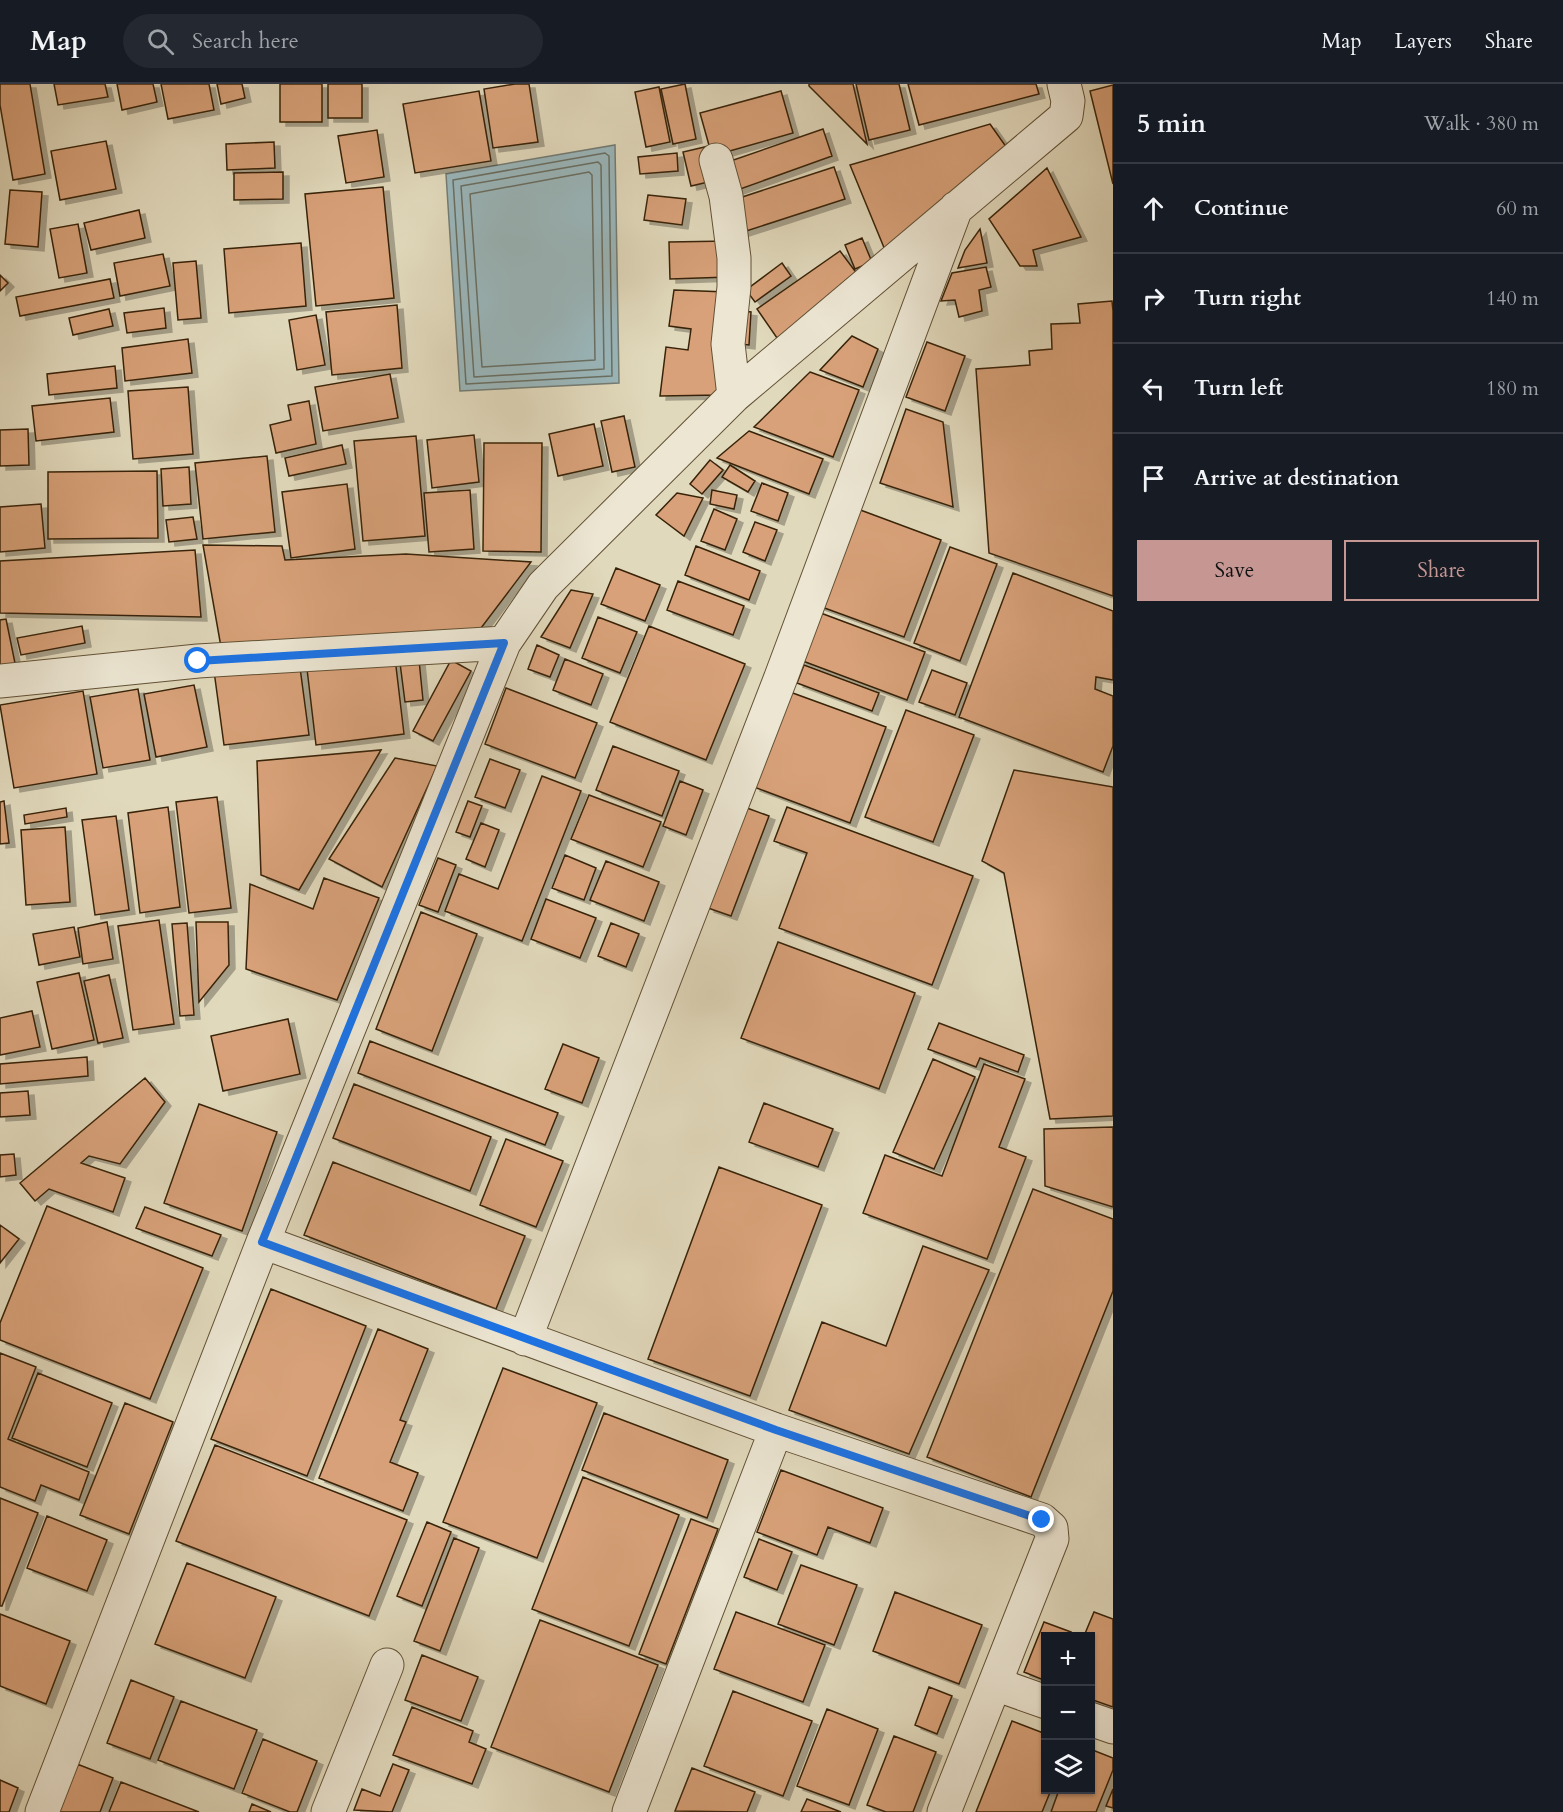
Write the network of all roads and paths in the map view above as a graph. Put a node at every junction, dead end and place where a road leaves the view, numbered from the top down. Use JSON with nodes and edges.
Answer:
{"nodes":[{"id":1,"x":1064,"y":84,"type":"edge"},
{"id":2,"x":716,"y":160,"type":"dead end"},
{"id":3,"x":956,"y":206,"type":"junction"},
{"id":4,"x":734,"y":396,"type":"junction"},
{"id":5,"x":504,"y":643,"type":"junction"},
{"id":6,"x":0,"y":681,"type":"edge"},
{"id":7,"x":262,"y":1242,"type":"junction"},
{"id":8,"x":525,"y":1339,"type":"junction"},
{"id":9,"x":776,"y":1430,"type":"junction"},
{"id":10,"x":387,"y":1665,"type":"dead end"},
{"id":11,"x":995,"y":1684,"type":"junction"},
{"id":12,"x":1041,"y":1700,"type":"edge"},
{"id":13,"x":1095,"y":1721,"type":"edge"},
{"id":14,"x":1113,"y":1727,"type":"edge"},
{"id":15,"x":42,"y":1812,"type":"edge"},
{"id":16,"x":328,"y":1812,"type":"edge"},
{"id":17,"x":629,"y":1812,"type":"edge"},
{"id":18,"x":944,"y":1812,"type":"edge"}],
"edges":[{"from":1,"to":3,"type":"street"},
{"from":2,"to":4,"type":"street"},
{"from":3,"to":4,"type":"street"},
{"from":3,"to":8,"type":"street"},
{"from":4,"to":5,"type":"street"},
{"from":5,"to":6,"type":"street"},
{"from":5,"to":7,"type":"street"},
{"from":7,"to":8,"type":"street"},
{"from":7,"to":15,"type":"street"},
{"from":8,"to":9,"type":"street"},
{"from":9,"to":11,"type":"street"},
{"from":9,"to":17,"type":"street"},
{"from":10,"to":16,"type":"street"},
{"from":11,"to":12,"type":"street"},
{"from":11,"to":18,"type":"street"},
{"from":13,"to":14,"type":"street"}]}
